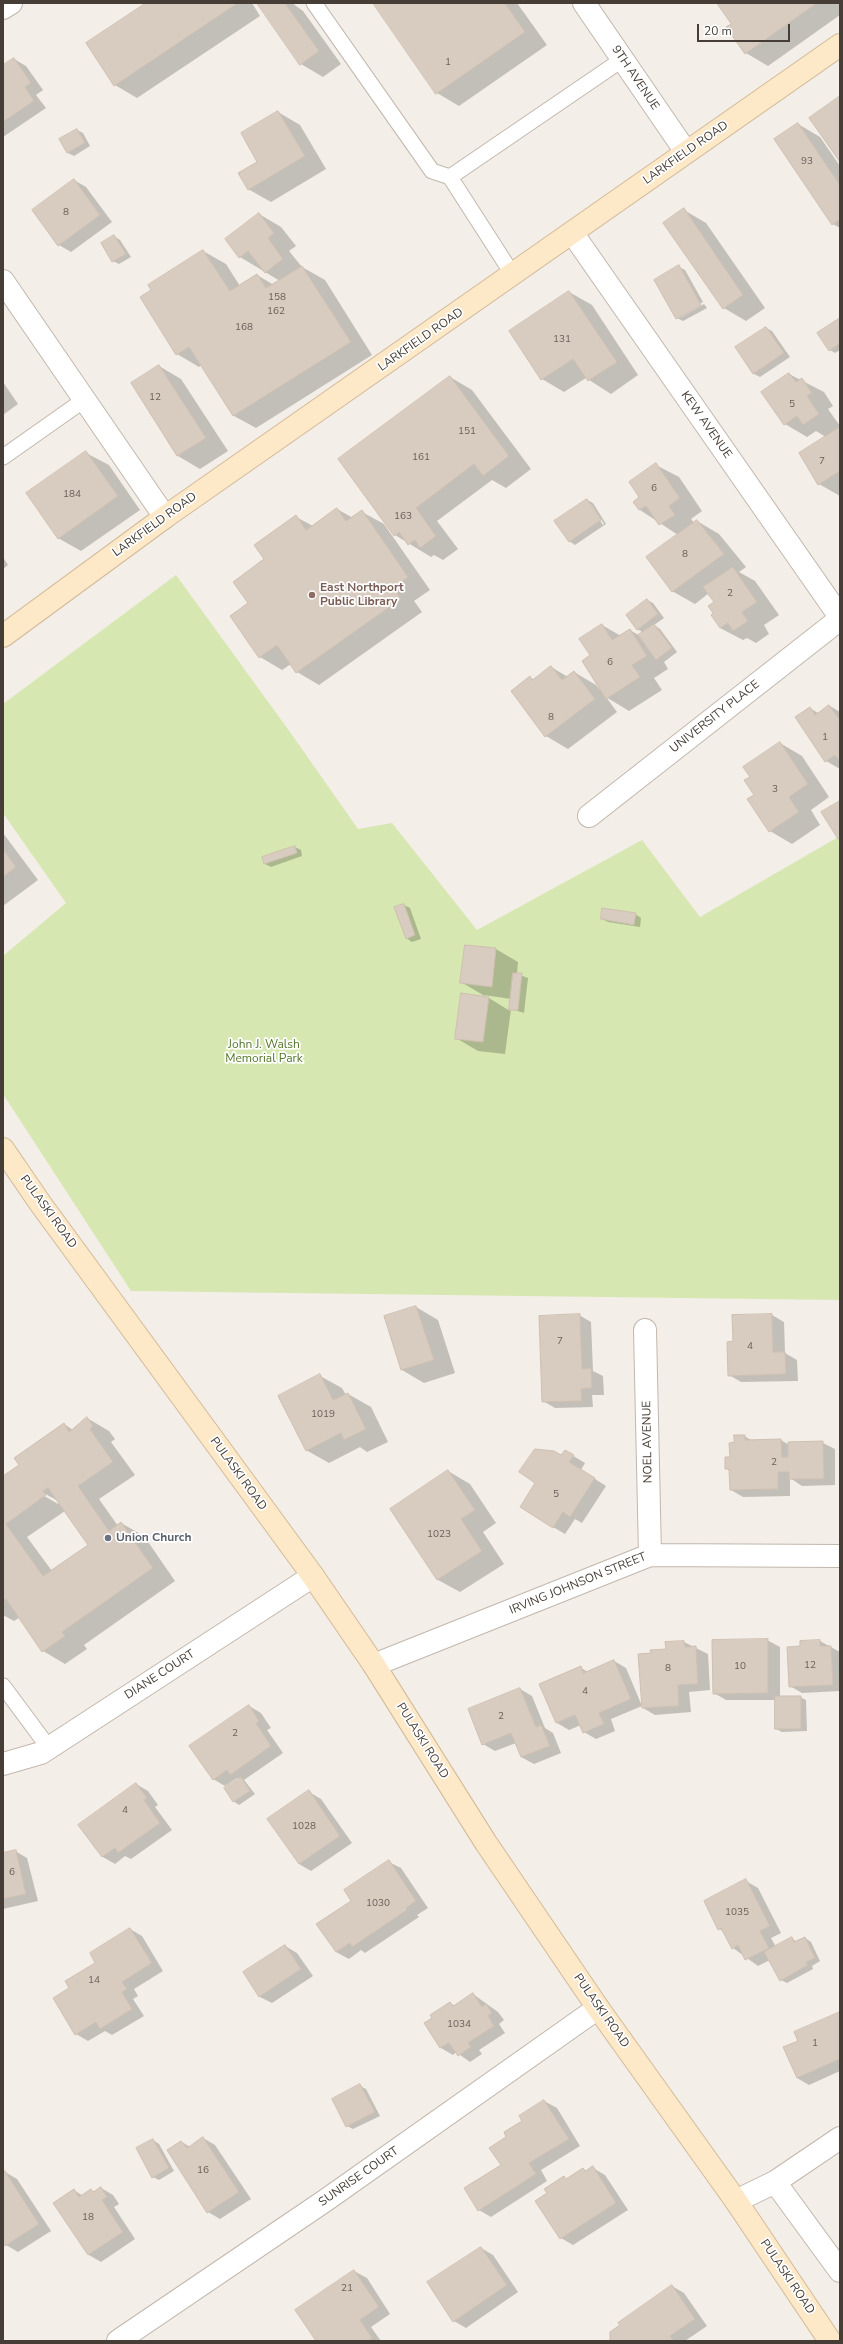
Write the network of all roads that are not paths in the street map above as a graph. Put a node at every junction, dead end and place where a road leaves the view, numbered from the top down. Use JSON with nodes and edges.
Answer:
{"nodes":[{"id":1,"x":11,"y":3,"type":"edge"},
{"id":2,"x":314,"y":3,"type":"edge"},
{"id":3,"x":584,"y":3,"type":"edge"},
{"id":4,"x":3,"y":8,"type":"edge"},
{"id":5,"x":840,"y":45,"type":"edge"},
{"id":6,"x":623,"y":60,"type":"junction"},
{"id":7,"x":686,"y":152,"type":"junction"},
{"id":8,"x":450,"y":177,"type":"junction"},
{"id":9,"x":573,"y":234,"type":"junction"},
{"id":10,"x":513,"y":275,"type":"junction"},
{"id":11,"x":3,"y":281,"type":"edge"},
{"id":12,"x":84,"y":400,"type":"junction"},
{"id":13,"x":3,"y":457,"type":"edge"},
{"id":14,"x":165,"y":518,"type":"junction"},
{"id":15,"x":840,"y":618,"type":"edge"},
{"id":16,"x":3,"y":636,"type":"edge"},
{"id":17,"x":589,"y":816,"type":"dead end"},
{"id":18,"x":3,"y":1149,"type":"edge"},
{"id":19,"x":646,"y":1330,"type":"dead end"},
{"id":20,"x":650,"y":1555,"type":"junction"},
{"id":21,"x":840,"y":1556,"type":"edge"},
{"id":22,"x":313,"y":1576,"type":"junction"},
{"id":23,"x":374,"y":1665,"type":"junction"},
{"id":24,"x":3,"y":1686,"type":"edge"},
{"id":25,"x":49,"y":1748,"type":"junction"},
{"id":26,"x":3,"y":1764,"type":"edge"},
{"id":27,"x":598,"y":2008,"type":"junction"},
{"id":28,"x":840,"y":2138,"type":"edge"},
{"id":29,"x":776,"y":2182,"type":"junction"},
{"id":30,"x":736,"y":2201,"type":"junction"},
{"id":31,"x":840,"y":2271,"type":"edge"},
{"id":32,"x":118,"y":2341,"type":"edge"},
{"id":33,"x":830,"y":2341,"type":"edge"}],
"edges":[{"from":1,"to":4,"type":"street"},
{"from":2,"to":8,"type":"lane"},
{"from":3,"to":6,"type":"street","name":"9TH AVENUE"},
{"from":5,"to":7,"type":"main road","name":"LARKFIELD ROAD"},
{"from":6,"to":7,"type":"street","name":"9TH AVENUE"},
{"from":6,"to":8,"type":"lane"},
{"from":7,"to":9,"type":"main road","name":"LARKFIELD ROAD"},
{"from":8,"to":10,"type":"lane"},
{"from":9,"to":10,"type":"main road","name":"LARKFIELD ROAD"},
{"from":9,"to":15,"type":"street","name":"KEW AVENUE"},
{"from":10,"to":14,"type":"main road","name":"LARKFIELD ROAD"},
{"from":11,"to":12,"type":"street"},
{"from":12,"to":13,"type":"lane"},
{"from":12,"to":14,"type":"street"},
{"from":14,"to":16,"type":"main road","name":"LARKFIELD ROAD"},
{"from":15,"to":17,"type":"street","name":"UNIVERSITY PLACE"},
{"from":18,"to":22,"type":"main road","name":"PULASKI ROAD"},
{"from":19,"to":20,"type":"street","name":"NOEL AVENUE"},
{"from":20,"to":21,"type":"street","name":"IRVING JOHNSON STREET"},
{"from":20,"to":23,"type":"street","name":"IRVING JOHNSON STREET"},
{"from":22,"to":23,"type":"main road","name":"PULASKI ROAD"},
{"from":22,"to":25,"type":"street","name":"DIANE COURT"},
{"from":23,"to":27,"type":"main road","name":"PULASKI ROAD"},
{"from":24,"to":25,"type":"lane"},
{"from":25,"to":26,"type":"street","name":"DIANE COURT"},
{"from":27,"to":30,"type":"main road","name":"PULASKI ROAD"},
{"from":27,"to":32,"type":"street","name":"SUNRISE COURT"},
{"from":28,"to":29,"type":"street"},
{"from":29,"to":30,"type":"street"},
{"from":29,"to":31,"type":"street"},
{"from":30,"to":33,"type":"main road","name":"PULASKI ROAD"}]}
